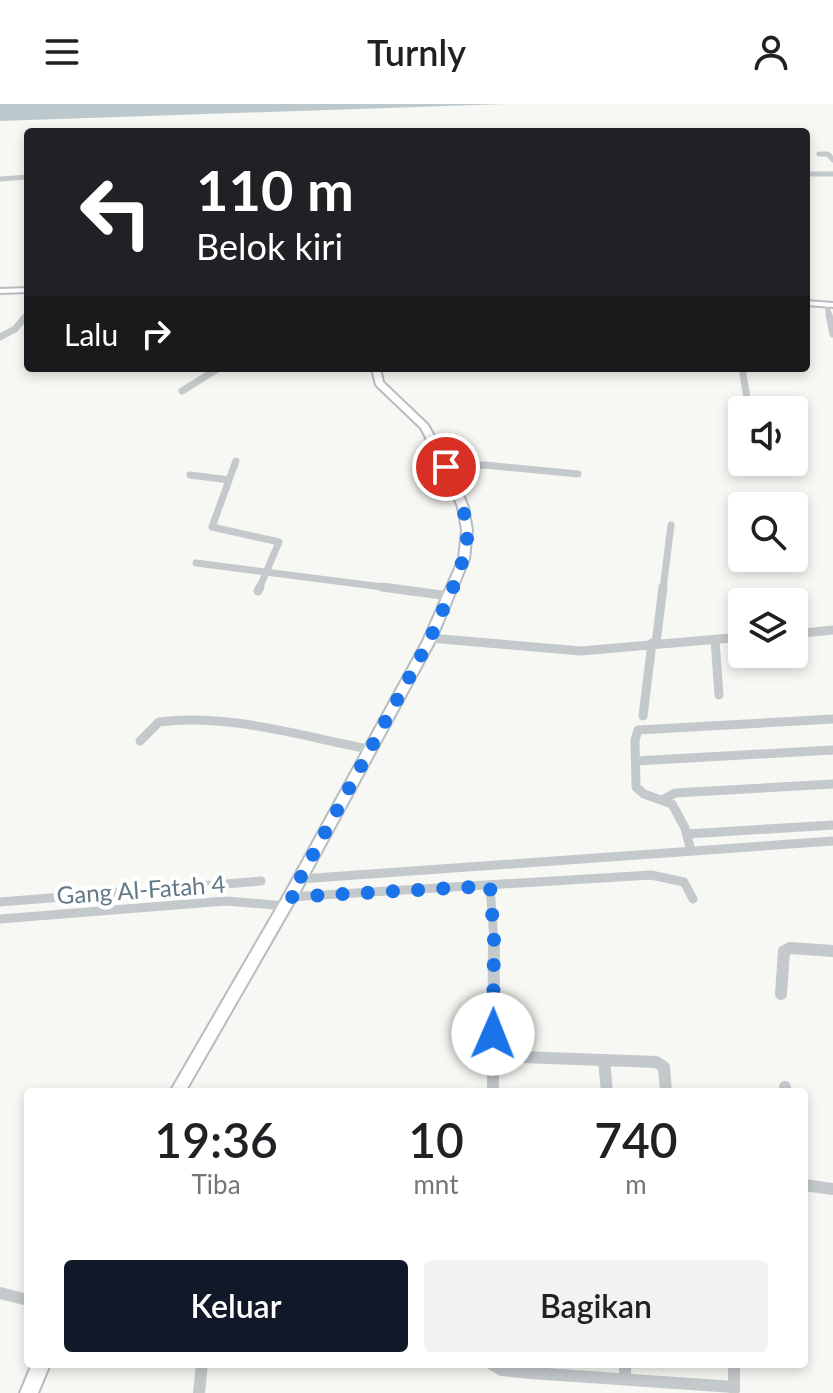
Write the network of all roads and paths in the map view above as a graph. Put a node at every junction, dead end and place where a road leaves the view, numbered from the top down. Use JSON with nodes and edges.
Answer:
{"nodes":[{"id":1,"x":819,"y":154,"type":"dead end"},
{"id":2,"x":833,"y":160,"type":"edge"},
{"id":3,"x":810,"y":174,"type":"edge"},
{"id":4,"x":833,"y":174,"type":"edge"},
{"id":5,"x":24,"y":177,"type":"edge"},
{"id":6,"x":0,"y":179,"type":"edge"},
{"id":7,"x":24,"y":290,"type":"edge"},
{"id":8,"x":0,"y":291,"type":"edge"},
{"id":9,"x":810,"y":303,"type":"edge"},
{"id":10,"x":830,"y":305,"type":"edge"},
{"id":11,"x":24,"y":319,"type":"edge"},
{"id":12,"x":833,"y":334,"type":"edge"},
{"id":13,"x":0,"y":337,"type":"edge"},
{"id":14,"x":213,"y":372,"type":"edge"},
{"id":15,"x":377,"y":372,"type":"edge"},
{"id":16,"x":742,"y":372,"type":"edge"},
{"id":17,"x":182,"y":391,"type":"dead end"},
{"id":18,"x":748,"y":396,"type":"edge"},
{"id":19,"x":236,"y":461,"type":"dead end"},
{"id":20,"x":446,"y":467,"type":"junction"},
{"id":21,"x":578,"y":474,"type":"dead end"},
{"id":22,"x":190,"y":475,"type":"dead end"},
{"id":23,"x":229,"y":480,"type":"junction"},
{"id":24,"x":671,"y":525,"type":"dead end"},
{"id":25,"x":196,"y":563,"type":"dead end"},
{"id":26,"x":266,"y":573,"type":"junction"},
{"id":27,"x":258,"y":591,"type":"dead end"},
{"id":28,"x":449,"y":596,"type":"junction"},
{"id":29,"x":833,"y":630,"type":"edge"},
{"id":30,"x":808,"y":633,"type":"edge"},
{"id":31,"x":430,"y":638,"type":"junction"},
{"id":32,"x":728,"y":639,"type":"edge"},
{"id":33,"x":715,"y":640,"type":"junction"},
{"id":34,"x":654,"y":643,"type":"junction"},
{"id":35,"x":719,"y":695,"type":"dead end"},
{"id":36,"x":643,"y":716,"type":"dead end"},
{"id":37,"x":833,"y":719,"type":"edge"},
{"id":38,"x":140,"y":741,"type":"dead end"},
{"id":39,"x":369,"y":749,"type":"junction"},
{"id":40,"x":833,"y":750,"type":"edge"},
{"id":41,"x":636,"y":761,"type":"junction"},
{"id":42,"x":833,"y":784,"type":"edge"},
{"id":43,"x":664,"y":799,"type":"junction"},
{"id":44,"x":833,"y":825,"type":"edge"},
{"id":45,"x":794,"y":828,"type":"junction"},
{"id":46,"x":687,"y":834,"type":"junction"},
{"id":47,"x":833,"y":841,"type":"edge"},
{"id":48,"x":800,"y":844,"type":"junction"},
{"id":49,"x":691,"y":851,"type":"junction"},
{"id":50,"x":261,"y":881,"type":"dead end"},
{"id":51,"x":490,"y":886,"type":"junction"},
{"id":52,"x":293,"y":893,"type":"junction"},
{"id":53,"x":693,"y":899,"type":"dead end"},
{"id":54,"x":0,"y":902,"type":"edge"},
{"id":55,"x":0,"y":919,"type":"edge"},
{"id":56,"x":833,"y":951,"type":"edge"},
{"id":57,"x":781,"y":994,"type":"dead end"},
{"id":58,"x":493,"y":1056,"type":"junction"},
{"id":59,"x":604,"y":1060,"type":"junction"},
{"id":60,"x":179,"y":1088,"type":"edge"},
{"id":61,"x":493,"y":1088,"type":"edge"},
{"id":62,"x":607,"y":1088,"type":"edge"},
{"id":63,"x":665,"y":1088,"type":"edge"},
{"id":64,"x":808,"y":1186,"type":"edge"},
{"id":65,"x":833,"y":1189,"type":"edge"},
{"id":66,"x":0,"y":1293,"type":"edge"},
{"id":67,"x":24,"y":1299,"type":"edge"},
{"id":68,"x":39,"y":1368,"type":"edge"},
{"id":69,"x":202,"y":1368,"type":"edge"},
{"id":70,"x":499,"y":1368,"type":"edge"},
{"id":71,"x":734,"y":1368,"type":"edge"},
{"id":72,"x":625,"y":1371,"type":"edge"},
{"id":73,"x":734,"y":1390,"type":"edge"},
{"id":74,"x":29,"y":1393,"type":"edge"},
{"id":75,"x":199,"y":1393,"type":"edge"}],
"edges":[{"from":1,"to":2,"type":"street"},
{"from":3,"to":4,"type":"street"},
{"from":5,"to":6,"type":"street"},
{"from":7,"to":8,"type":"street"},
{"from":9,"to":10,"type":"street"},
{"from":10,"to":12,"type":"street"},
{"from":11,"to":13,"type":"street"},
{"from":14,"to":17,"type":"street"},
{"from":15,"to":20,"type":"street"},
{"from":16,"to":18,"type":"street"},
{"from":19,"to":23,"type":"street"},
{"from":20,"to":21,"type":"street"},
{"from":20,"to":28,"type":"street"},
{"from":22,"to":23,"type":"street"},
{"from":23,"to":26,"type":"street"},
{"from":24,"to":34,"type":"street"},
{"from":25,"to":26,"type":"street"},
{"from":26,"to":27,"type":"street"},
{"from":26,"to":28,"type":"street"},
{"from":28,"to":31,"type":"street"},
{"from":29,"to":30,"type":"street"},
{"from":31,"to":34,"type":"street"},
{"from":31,"to":39,"type":"street"},
{"from":32,"to":33,"type":"street"},
{"from":33,"to":34,"type":"street"},
{"from":33,"to":35,"type":"street"},
{"from":34,"to":36,"type":"street"},
{"from":37,"to":41,"type":"street"},
{"from":38,"to":39,"type":"street"},
{"from":39,"to":52,"type":"street"},
{"from":40,"to":41,"type":"street"},
{"from":41,"to":43,"type":"street"},
{"from":42,"to":43,"type":"street"},
{"from":43,"to":46,"type":"street"},
{"from":44,"to":45,"type":"street"},
{"from":45,"to":46,"type":"street"},
{"from":45,"to":48,"type":"street"},
{"from":46,"to":49,"type":"street"},
{"from":47,"to":48,"type":"street"},
{"from":48,"to":49,"type":"street"},
{"from":49,"to":52,"type":"street"},
{"from":50,"to":54,"type":"street"},
{"from":51,"to":52,"type":"street"},
{"from":51,"to":53,"type":"street"},
{"from":51,"to":58,"type":"street"},
{"from":52,"to":55,"type":"street","name":"Gang Al-Fatah 4"},
{"from":52,"to":60,"type":"street"},
{"from":56,"to":57,"type":"street"},
{"from":58,"to":59,"type":"street"},
{"from":58,"to":61,"type":"street"},
{"from":59,"to":62,"type":"street"},
{"from":59,"to":63,"type":"street"},
{"from":64,"to":65,"type":"street"},
{"from":66,"to":67,"type":"street"},
{"from":68,"to":74,"type":"street"},
{"from":69,"to":75,"type":"street"},
{"from":70,"to":72,"type":"street"},
{"from":71,"to":73,"type":"street"},
{"from":72,"to":73,"type":"street"}]}
